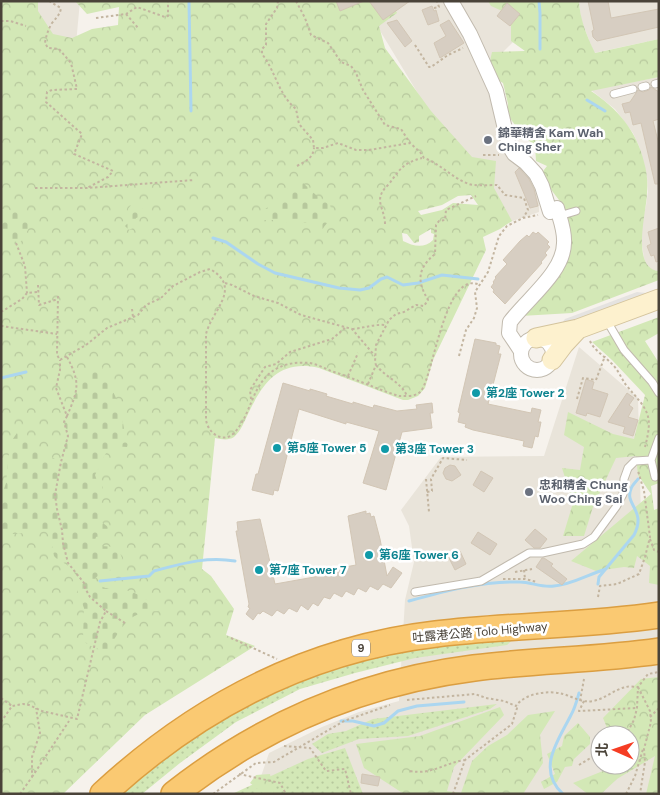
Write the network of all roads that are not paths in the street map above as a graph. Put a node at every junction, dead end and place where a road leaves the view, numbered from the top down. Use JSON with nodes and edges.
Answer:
{"nodes":[{"id":1,"x":451,"y":1,"type":"edge"},
{"id":2,"x":633,"y":89,"type":"dead end"},
{"id":3,"x":614,"y":94,"type":"dead end"},
{"id":4,"x":576,"y":211,"type":"dead end"},
{"id":5,"x":554,"y":214,"type":"junction"},
{"id":6,"x":659,"y":299,"type":"edge"},
{"id":7,"x":606,"y":319,"type":"junction"},
{"id":8,"x":584,"y":335,"type":"junction"},
{"id":9,"x":536,"y":338,"type":"junction"},
{"id":10,"x":521,"y":351,"type":"junction"},
{"id":11,"x":552,"y":360,"type":"junction"},
{"id":12,"x":659,"y":393,"type":"edge"},
{"id":13,"x":659,"y":438,"type":"edge"},
{"id":14,"x":651,"y":460,"type":"junction"},
{"id":15,"x":655,"y":476,"type":"dead end"},
{"id":16,"x":415,"y":592,"type":"dead end"},
{"id":17,"x":659,"y":615,"type":"edge"},
{"id":18,"x":659,"y":651,"type":"edge"},
{"id":19,"x":103,"y":794,"type":"edge"},
{"id":20,"x":174,"y":794,"type":"edge"}],
"edges":[{"from":1,"to":5,"type":"street"},
{"from":2,"to":3,"type":"lane"},
{"from":4,"to":5,"type":"lane"},
{"from":5,"to":10,"type":"street"},
{"from":6,"to":7,"type":"street"},
{"from":7,"to":8,"type":"street"},
{"from":7,"to":12,"type":"lane"},
{"from":8,"to":9,"type":"street"},
{"from":8,"to":11,"type":"street"},
{"from":9,"to":10,"type":"street"},
{"from":9,"to":11,"type":"street"},
{"from":10,"to":11,"type":"street"},
{"from":13,"to":14,"type":"lane"},
{"from":14,"to":15,"type":"lane"},
{"from":14,"to":16,"type":"lane"},
{"from":17,"to":19,"type":"highway","name":"吐露港公路 Tolo Highway","number":"9"},
{"from":18,"to":20,"type":"highway"}]}
